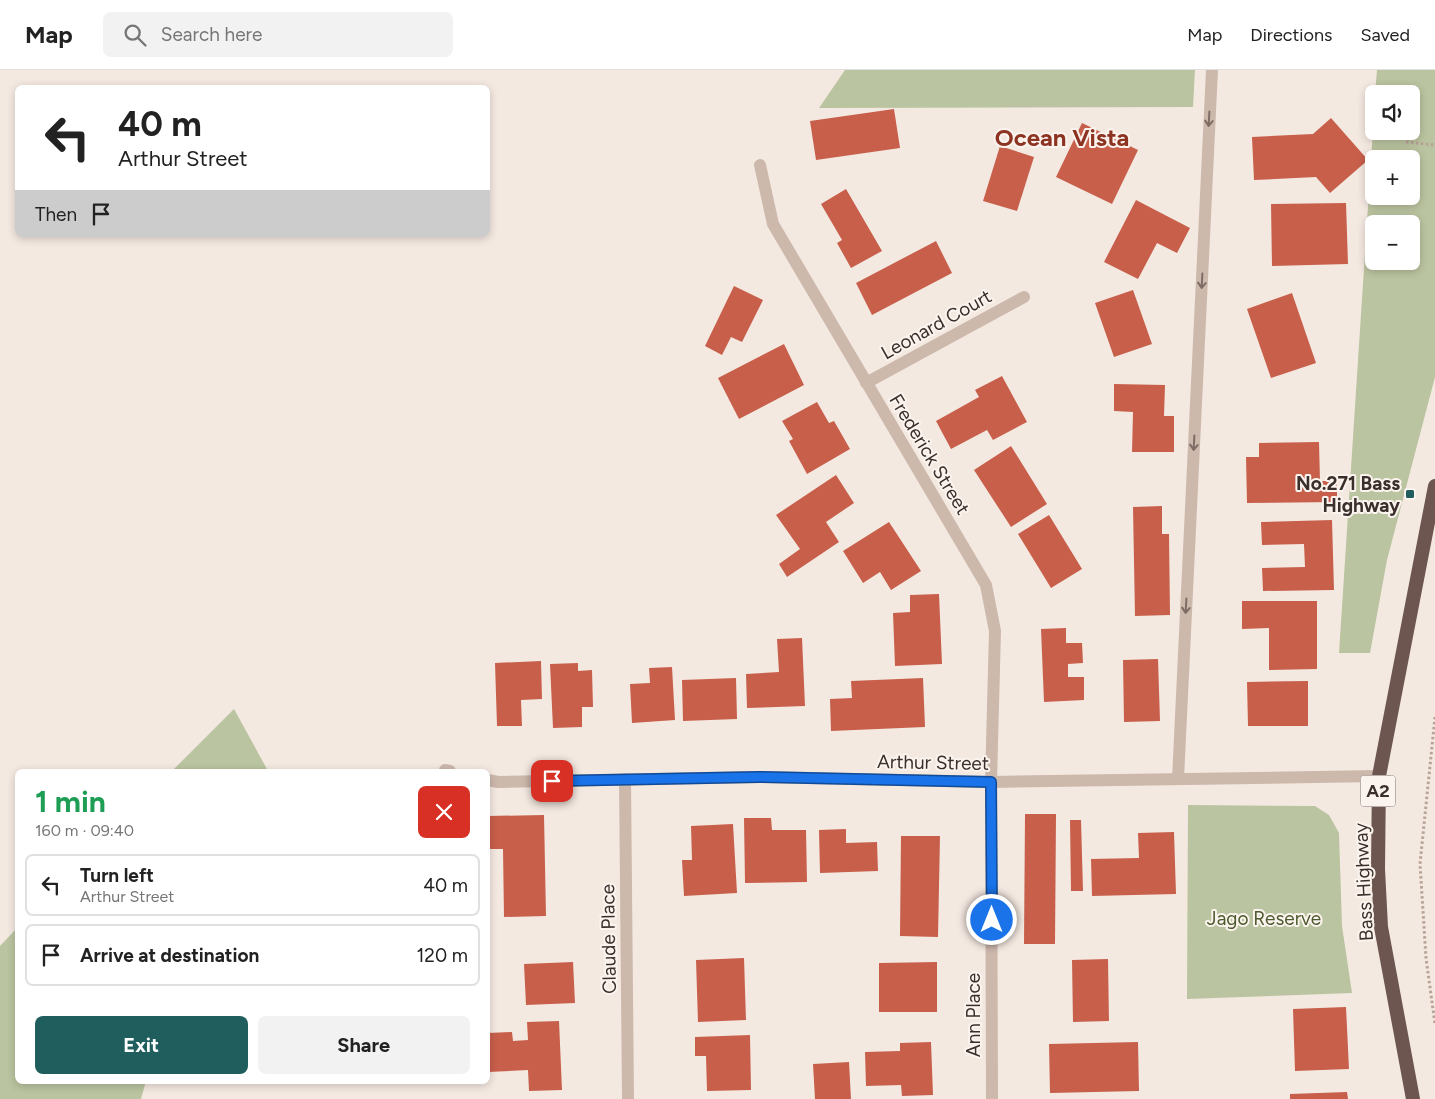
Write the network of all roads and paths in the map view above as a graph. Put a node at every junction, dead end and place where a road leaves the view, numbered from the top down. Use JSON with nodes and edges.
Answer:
{"nodes":[{"id":1,"x":1212,"y":70,"type":"edge"},
{"id":2,"x":1406,"y":142,"type":"dead end"},
{"id":3,"x":1435,"y":145,"type":"edge"},
{"id":4,"x":760,"y":164,"type":"dead end"},
{"id":5,"x":1024,"y":297,"type":"dead end"},
{"id":6,"x":866,"y":383,"type":"junction"},
{"id":7,"x":1435,"y":486,"type":"edge"},
{"id":8,"x":1435,"y":717,"type":"edge"},
{"id":9,"x":1378,"y":776,"type":"junction"},
{"id":10,"x":625,"y":779,"type":"junction"},
{"id":11,"x":1178,"y":779,"type":"junction"},
{"id":12,"x":490,"y":780,"type":"edge"},
{"id":13,"x":991,"y":782,"type":"junction"},
{"id":14,"x":1435,"y":1024,"type":"edge"},
{"id":15,"x":628,"y":1099,"type":"edge"},
{"id":16,"x":992,"y":1099,"type":"edge"},
{"id":17,"x":1413,"y":1099,"type":"edge"}],
"edges":[{"from":1,"to":11,"type":"street","one_way":true},
{"from":2,"to":3,"type":"path"},
{"from":4,"to":6,"type":"street","name":"Frederick Street"},
{"from":5,"to":6,"type":"street","name":"Leonard Court"},
{"from":6,"to":13,"type":"street","name":"Frederick Street"},
{"from":7,"to":9,"type":"highway","name":"Bass Highway","number":"A2"},
{"from":8,"to":14,"type":"path"},
{"from":9,"to":11,"type":"street","name":"Arthur Street"},
{"from":9,"to":17,"type":"highway","name":"Bass Highway","number":"A2"},
{"from":10,"to":12,"type":"street","name":"Arthur Street"},
{"from":10,"to":13,"type":"street","name":"Arthur Street"},
{"from":10,"to":15,"type":"street","name":"Claude Place"},
{"from":11,"to":13,"type":"street","name":"Arthur Street"},
{"from":13,"to":16,"type":"street","name":"Ann Place"}]}
